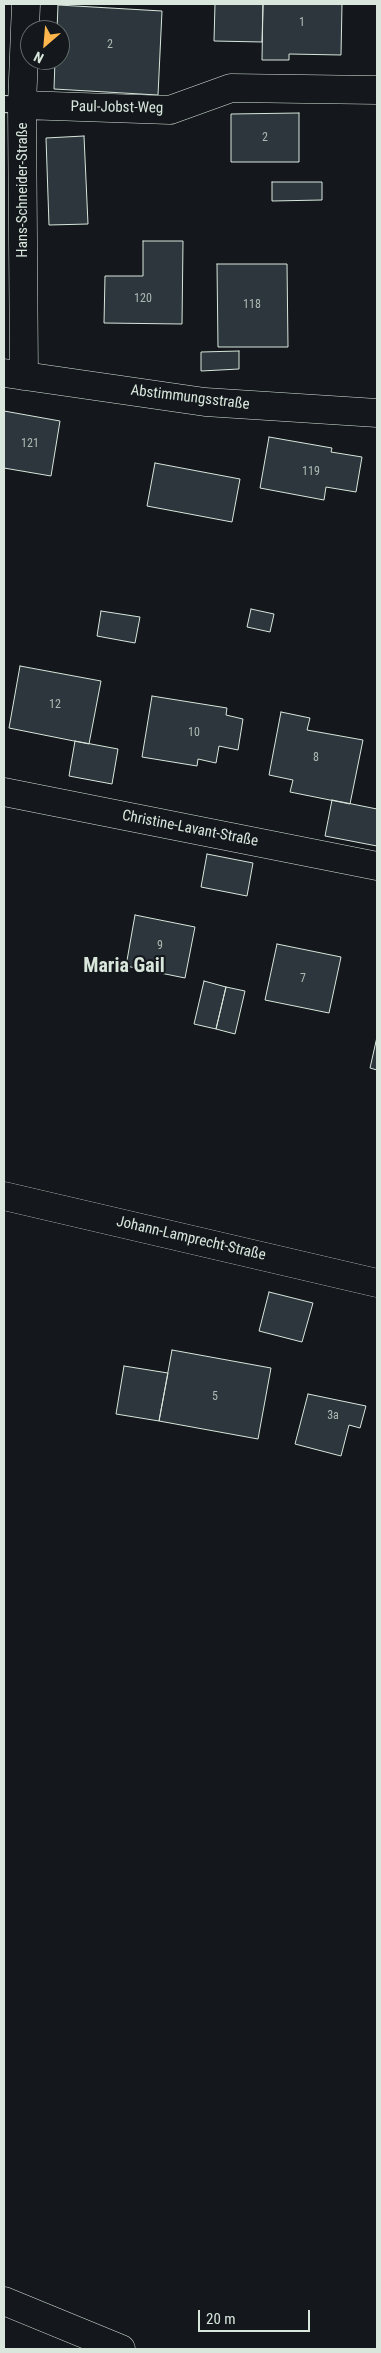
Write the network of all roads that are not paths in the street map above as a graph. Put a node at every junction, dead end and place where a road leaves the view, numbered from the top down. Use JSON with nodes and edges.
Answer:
{"nodes":[{"id":1,"x":26,"y":4,"type":"edge"},
{"id":2,"x":377,"y":90,"type":"edge"},
{"id":3,"x":13,"y":104,"type":"edge"},
{"id":4,"x":14,"y":374,"type":"edge"},
{"id":5,"x":377,"y":413,"type":"edge"},
{"id":6,"x":4,"y":792,"type":"edge"},
{"id":7,"x":377,"y":866,"type":"edge"},
{"id":8,"x":4,"y":1196,"type":"edge"},
{"id":9,"x":377,"y":1283,"type":"edge"},
{"id":10,"x":4,"y":2301,"type":"edge"},
{"id":11,"x":121,"y":2349,"type":"edge"}],
"edges":[{"from":1,"to":3,"type":"street","name":"Hans-Schneider-Straße"},
{"from":2,"to":3,"type":"street","name":"Paul-Jobst-Weg"},
{"from":3,"to":4,"type":"street","name":"Hans-Schneider-Straße"},
{"from":4,"to":5,"type":"street","name":"Abstimmungsstraße"},
{"from":6,"to":7,"type":"street","name":"Christine-Lavant-Straße"},
{"from":8,"to":9,"type":"street","name":"Johann-Lamprecht-Straße"},
{"from":10,"to":11,"type":"street"}]}
